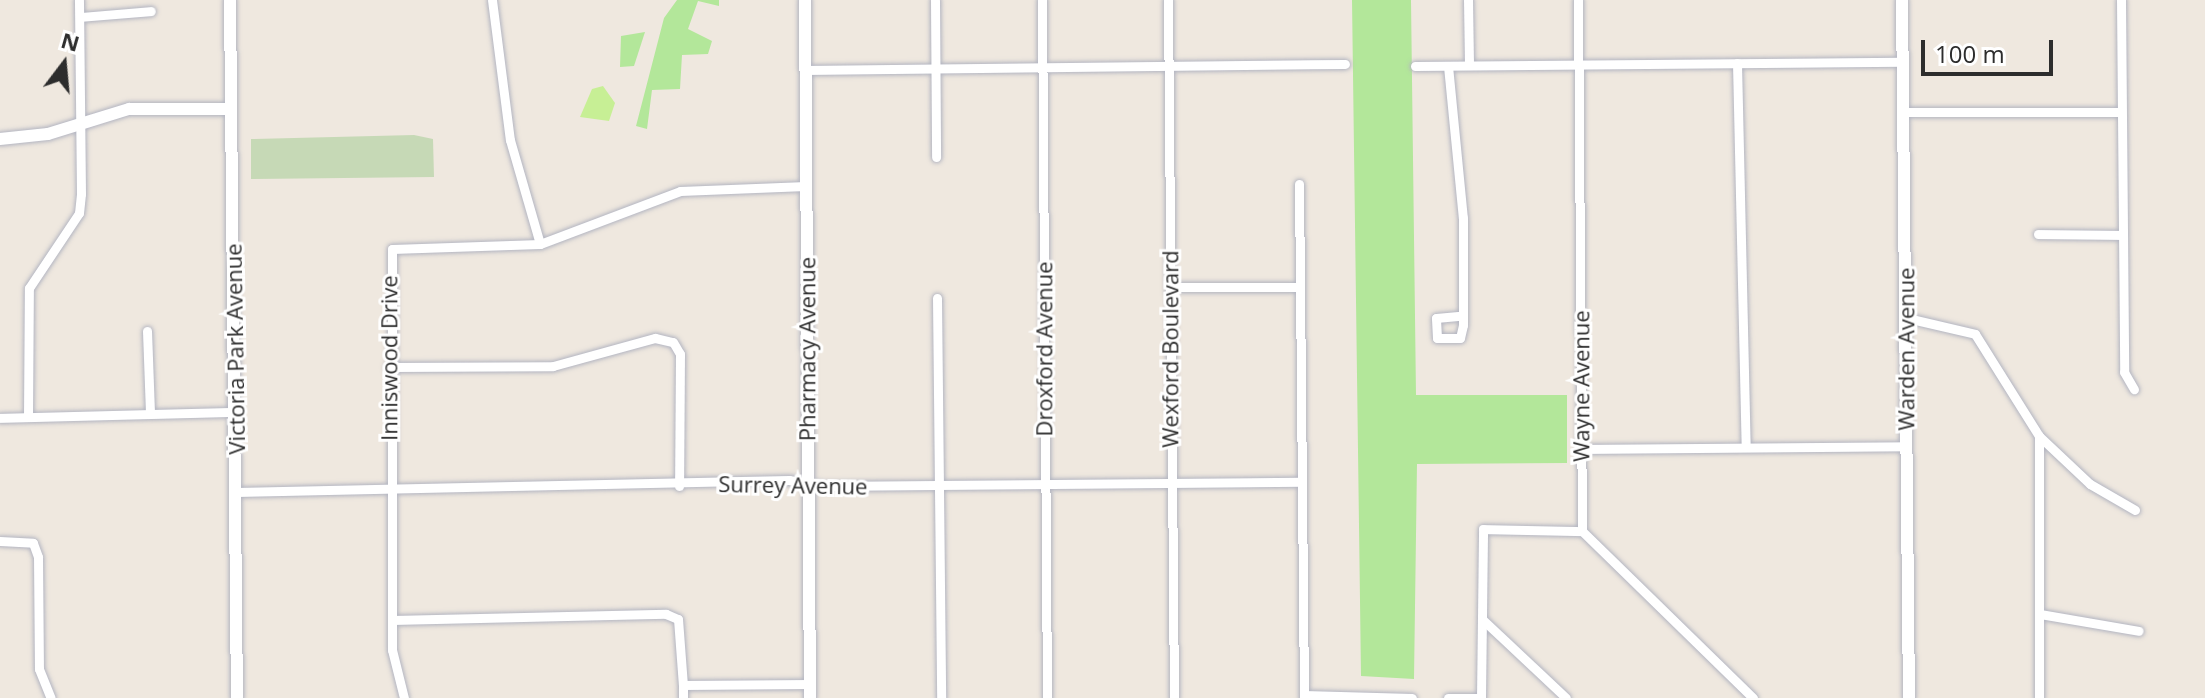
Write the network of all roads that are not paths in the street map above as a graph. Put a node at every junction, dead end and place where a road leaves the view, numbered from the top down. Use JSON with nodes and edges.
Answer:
{"nodes":[{"id":1,"x":79,"y":0,"type":"edge"},
{"id":2,"x":230,"y":0,"type":"edge"},
{"id":3,"x":492,"y":0,"type":"edge"},
{"id":4,"x":805,"y":0,"type":"edge"},
{"id":5,"x":935,"y":0,"type":"edge"},
{"id":6,"x":1042,"y":0,"type":"edge"},
{"id":7,"x":1168,"y":0,"type":"edge"},
{"id":8,"x":1468,"y":0,"type":"edge"},
{"id":9,"x":1578,"y":0,"type":"edge"},
{"id":10,"x":1902,"y":0,"type":"edge"},
{"id":11,"x":2121,"y":0,"type":"edge"},
{"id":12,"x":151,"y":11,"type":"dead end"},
{"id":13,"x":80,"y":17,"type":"junction"},
{"id":14,"x":1903,"y":62,"type":"junction"},
{"id":15,"x":1737,"y":63,"type":"junction"},
{"id":16,"x":1345,"y":64,"type":"dead end"},
{"id":17,"x":1578,"y":64,"type":"junction"},
{"id":18,"x":1469,"y":65,"type":"junction"},
{"id":19,"x":1169,"y":66,"type":"junction"},
{"id":20,"x":1415,"y":66,"type":"dead end"},
{"id":21,"x":1448,"y":66,"type":"junction"},
{"id":22,"x":1042,"y":67,"type":"junction"},
{"id":23,"x":935,"y":68,"type":"junction"},
{"id":24,"x":804,"y":70,"type":"junction"},
{"id":25,"x":231,"y":109,"type":"junction"},
{"id":26,"x":1904,"y":112,"type":"junction"},
{"id":27,"x":2121,"y":112,"type":"junction"},
{"id":28,"x":82,"y":124,"type":"junction"},
{"id":29,"x":0,"y":139,"type":"edge"},
{"id":30,"x":936,"y":157,"type":"dead end"},
{"id":31,"x":1299,"y":184,"type":"dead end"},
{"id":32,"x":806,"y":186,"type":"junction"},
{"id":33,"x":2038,"y":234,"type":"dead end"},
{"id":34,"x":2122,"y":235,"type":"junction"},
{"id":35,"x":540,"y":244,"type":"junction"},
{"id":36,"x":1170,"y":287,"type":"junction"},
{"id":37,"x":1300,"y":287,"type":"junction"},
{"id":38,"x":937,"y":298,"type":"dead end"},
{"id":39,"x":1458,"y":316,"type":"dead end"},
{"id":40,"x":1907,"y":318,"type":"junction"},
{"id":41,"x":147,"y":331,"type":"dead end"},
{"id":42,"x":389,"y":367,"type":"junction"},
{"id":43,"x":2134,"y":389,"type":"dead end"},
{"id":44,"x":150,"y":412,"type":"junction"},
{"id":45,"x":235,"y":412,"type":"junction"},
{"id":46,"x":28,"y":417,"type":"junction"},
{"id":47,"x":0,"y":418,"type":"edge"},
{"id":48,"x":2039,"y":436,"type":"junction"},
{"id":49,"x":1906,"y":446,"type":"junction"},
{"id":50,"x":1746,"y":447,"type":"junction"},
{"id":51,"x":1582,"y":449,"type":"junction"},
{"id":52,"x":1302,"y":482,"type":"junction"},
{"id":53,"x":808,"y":483,"type":"junction"},
{"id":54,"x":1172,"y":483,"type":"junction"},
{"id":55,"x":1045,"y":484,"type":"junction"},
{"id":56,"x":939,"y":485,"type":"junction"},
{"id":57,"x":679,"y":486,"type":"junction"},
{"id":58,"x":390,"y":491,"type":"junction"},
{"id":59,"x":236,"y":492,"type":"junction"},
{"id":60,"x":2135,"y":510,"type":"dead end"},
{"id":61,"x":1582,"y":531,"type":"junction"},
{"id":62,"x":0,"y":541,"type":"edge"},
{"id":63,"x":2040,"y":614,"type":"junction"},
{"id":64,"x":1482,"y":619,"type":"junction"},
{"id":65,"x":392,"y":620,"type":"junction"},
{"id":66,"x":2139,"y":631,"type":"dead end"},
{"id":67,"x":683,"y":685,"type":"junction"},
{"id":68,"x":810,"y":691,"type":"edge"},
{"id":69,"x":1304,"y":696,"type":"edge"},
{"id":70,"x":51,"y":698,"type":"edge"},
{"id":71,"x":237,"y":698,"type":"edge"},
{"id":72,"x":404,"y":698,"type":"edge"},
{"id":73,"x":683,"y":698,"type":"edge"},
{"id":74,"x":941,"y":698,"type":"edge"},
{"id":75,"x":1047,"y":698,"type":"edge"},
{"id":76,"x":1174,"y":698,"type":"edge"},
{"id":77,"x":1412,"y":698,"type":"edge"},
{"id":78,"x":1448,"y":698,"type":"edge"},
{"id":79,"x":1481,"y":698,"type":"edge"},
{"id":80,"x":1566,"y":698,"type":"edge"},
{"id":81,"x":1753,"y":698,"type":"edge"},
{"id":82,"x":1909,"y":698,"type":"edge"},
{"id":83,"x":2039,"y":698,"type":"edge"}],
"edges":[{"from":1,"to":13,"type":"street"},
{"from":2,"to":25,"type":"main road","name":"Victoria Park Avenue"},
{"from":3,"to":35,"type":"street"},
{"from":4,"to":24,"type":"main road","name":"Pharmacy Avenue"},
{"from":5,"to":23,"type":"street"},
{"from":6,"to":22,"type":"street","name":"Droxford Avenue"},
{"from":7,"to":19,"type":"street","name":"Wexford Boulevard"},
{"from":8,"to":18,"type":"street"},
{"from":9,"to":17,"type":"street","name":"Wayne Avenue"},
{"from":10,"to":14,"type":"main road","name":"Warden Avenue"},
{"from":11,"to":27,"type":"street"},
{"from":12,"to":13,"type":"street"},
{"from":13,"to":28,"type":"street"},
{"from":14,"to":15,"type":"street"},
{"from":14,"to":26,"type":"main road","name":"Warden Avenue"},
{"from":15,"to":17,"type":"street"},
{"from":15,"to":50,"type":"street"},
{"from":16,"to":19,"type":"street"},
{"from":17,"to":18,"type":"street"},
{"from":17,"to":51,"type":"street","name":"Wayne Avenue"},
{"from":18,"to":21,"type":"street"},
{"from":19,"to":22,"type":"street"},
{"from":19,"to":36,"type":"street","name":"Wexford Boulevard"},
{"from":20,"to":21,"type":"street"},
{"from":21,"to":39,"type":"street"},
{"from":22,"to":23,"type":"street"},
{"from":22,"to":55,"type":"street","name":"Droxford Avenue"},
{"from":23,"to":24,"type":"street"},
{"from":23,"to":30,"type":"street"},
{"from":24,"to":32,"type":"main road","name":"Pharmacy Avenue"},
{"from":25,"to":28,"type":"main road"},
{"from":25,"to":45,"type":"main road","name":"Victoria Park Avenue"},
{"from":26,"to":27,"type":"street"},
{"from":26,"to":40,"type":"main road","name":"Warden Avenue"},
{"from":27,"to":34,"type":"street"},
{"from":28,"to":29,"type":"main road"},
{"from":28,"to":46,"type":"street"},
{"from":31,"to":37,"type":"street"},
{"from":32,"to":35,"type":"street","name":"Inniswood Drive"},
{"from":32,"to":53,"type":"main road","name":"Pharmacy Avenue"},
{"from":33,"to":34,"type":"street"},
{"from":34,"to":43,"type":"street"},
{"from":35,"to":42,"type":"street","name":"Inniswood Drive"},
{"from":36,"to":37,"type":"street"},
{"from":36,"to":54,"type":"street","name":"Wexford Boulevard"},
{"from":37,"to":52,"type":"street"},
{"from":38,"to":56,"type":"street"},
{"from":40,"to":48,"type":"street"},
{"from":40,"to":49,"type":"main road","name":"Warden Avenue"},
{"from":41,"to":44,"type":"street"},
{"from":42,"to":57,"type":"street"},
{"from":42,"to":58,"type":"street","name":"Inniswood Drive"},
{"from":44,"to":45,"type":"street"},
{"from":44,"to":46,"type":"street"},
{"from":45,"to":59,"type":"main road","name":"Victoria Park Avenue"},
{"from":46,"to":47,"type":"street"},
{"from":48,"to":60,"type":"street"},
{"from":48,"to":63,"type":"street"},
{"from":49,"to":50,"type":"street"},
{"from":49,"to":82,"type":"main road","name":"Warden Avenue"},
{"from":50,"to":51,"type":"street"},
{"from":51,"to":61,"type":"street","name":"Wayne Avenue"},
{"from":52,"to":54,"type":"street","name":"Surrey Avenue"},
{"from":52,"to":69,"type":"street"},
{"from":53,"to":56,"type":"street","name":"Surrey Avenue"},
{"from":53,"to":57,"type":"street","name":"Surrey Avenue"},
{"from":53,"to":68,"type":"main road","name":"Pharmacy Avenue"},
{"from":54,"to":55,"type":"street","name":"Surrey Avenue"},
{"from":54,"to":76,"type":"street","name":"Wexford Boulevard"},
{"from":55,"to":56,"type":"street","name":"Surrey Avenue"},
{"from":55,"to":75,"type":"street","name":"Droxford Avenue"},
{"from":56,"to":74,"type":"street"},
{"from":57,"to":58,"type":"street","name":"Surrey Avenue"},
{"from":58,"to":59,"type":"street","name":"Surrey Avenue"},
{"from":58,"to":65,"type":"street","name":"Inniswood Drive"},
{"from":59,"to":71,"type":"main road","name":"Victoria Park Avenue"},
{"from":61,"to":64,"type":"street"},
{"from":61,"to":81,"type":"street"},
{"from":62,"to":70,"type":"street"},
{"from":63,"to":66,"type":"street"},
{"from":63,"to":83,"type":"street"},
{"from":64,"to":79,"type":"street"},
{"from":64,"to":80,"type":"street"},
{"from":65,"to":67,"type":"street"},
{"from":65,"to":72,"type":"street","name":"Inniswood Drive"},
{"from":67,"to":68,"type":"street"},
{"from":67,"to":73,"type":"street"},
{"from":69,"to":77,"type":"street"},
{"from":78,"to":79,"type":"street"}]}
